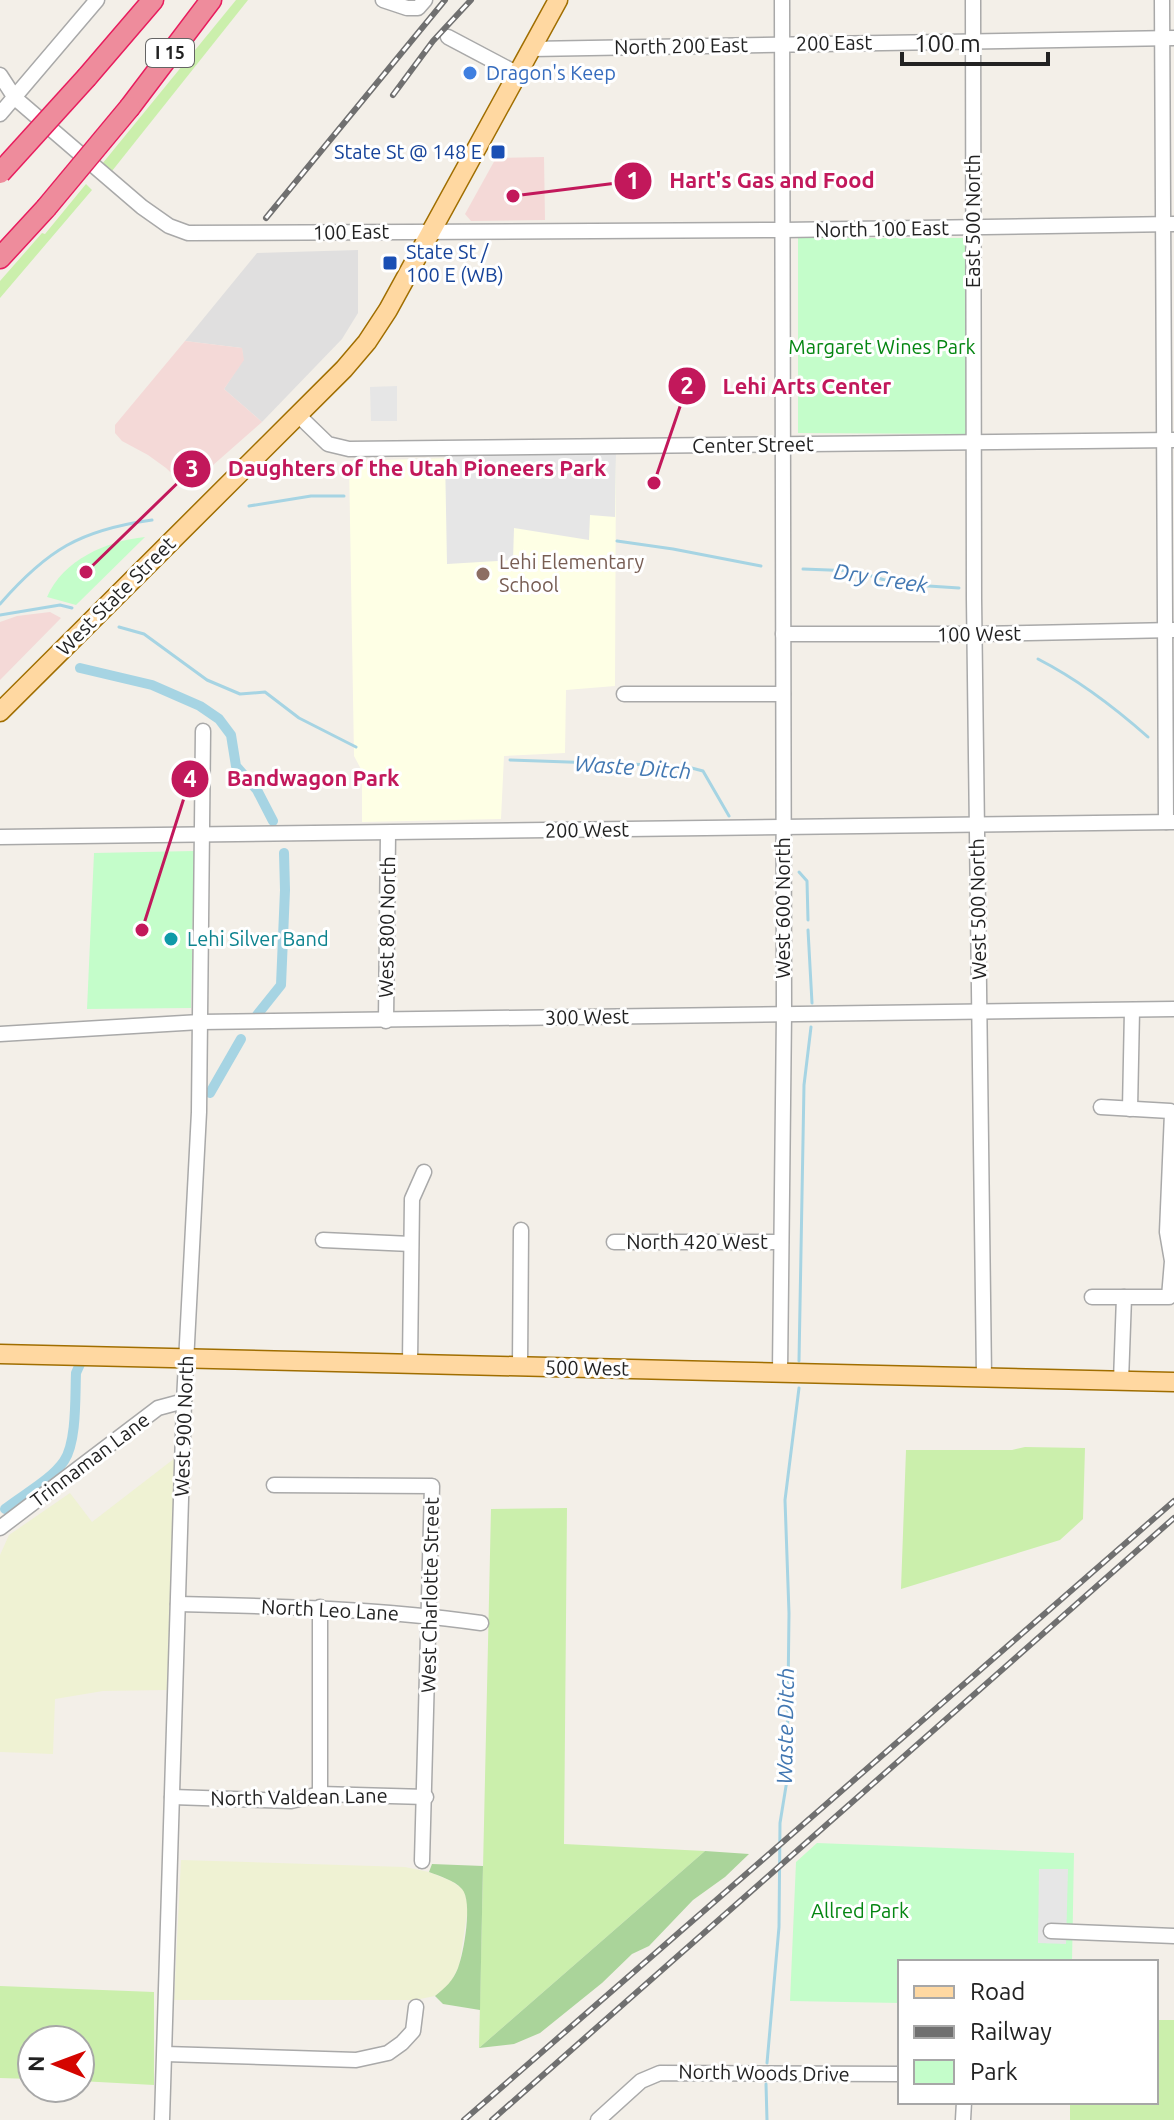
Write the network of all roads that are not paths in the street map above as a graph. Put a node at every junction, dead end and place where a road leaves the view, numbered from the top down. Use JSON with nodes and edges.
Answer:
{"nodes":[{"id":1,"x":97,"y":0,"type":"edge"},
{"id":2,"x":153,"y":0,"type":"edge"},
{"id":3,"x":211,"y":0,"type":"edge"},
{"id":4,"x":383,"y":0,"type":"edge"},
{"id":5,"x":558,"y":0,"type":"edge"},
{"id":6,"x":782,"y":0,"type":"edge"},
{"id":7,"x":973,"y":0,"type":"edge"},
{"id":8,"x":1162,"y":0,"type":"edge"},
{"id":9,"x":422,"y":4,"type":"edge"},
{"id":10,"x":448,"y":37,"type":"dead end"},
{"id":11,"x":1168,"y":38,"type":"edge"},
{"id":12,"x":973,"y":41,"type":"junction"},
{"id":13,"x":782,"y":44,"type":"junction"},
{"id":14,"x":531,"y":49,"type":"junction"},
{"id":15,"x":518,"y":74,"type":"junction"},
{"id":16,"x":0,"y":75,"type":"edge"},
{"id":17,"x":15,"y":98,"type":"junction"},
{"id":18,"x":0,"y":114,"type":"edge"},
{"id":19,"x":0,"y":173,"type":"edge"},
{"id":20,"x":1168,"y":224,"type":"edge"},
{"id":21,"x":974,"y":227,"type":"junction"},
{"id":22,"x":783,"y":230,"type":"junction"},
{"id":23,"x":432,"y":231,"type":"junction"},
{"id":24,"x":0,"y":258,"type":"edge"},
{"id":25,"x":298,"y":415,"type":"junction"},
{"id":26,"x":1170,"y":440,"type":"edge"},
{"id":27,"x":973,"y":442,"type":"junction"},
{"id":28,"x":783,"y":444,"type":"junction"},
{"id":29,"x":1169,"y":630,"type":"edge"},
{"id":30,"x":783,"y":634,"type":"junction"},
{"id":31,"x":975,"y":634,"type":"junction"},
{"id":32,"x":624,"y":694,"type":"dead end"},
{"id":33,"x":783,"y":694,"type":"junction"},
{"id":34,"x":0,"y":712,"type":"edge"},
{"id":35,"x":203,"y":731,"type":"dead end"},
{"id":36,"x":1170,"y":822,"type":"edge"},
{"id":37,"x":977,"y":826,"type":"junction"},
{"id":38,"x":783,"y":827,"type":"junction"},
{"id":39,"x":388,"y":833,"type":"junction"},
{"id":40,"x":203,"y":835,"type":"junction"},
{"id":41,"x":0,"y":837,"type":"edge"},
{"id":42,"x":1174,"y":1009,"type":"edge"},
{"id":43,"x":1132,"y":1010,"type":"junction"},
{"id":44,"x":978,"y":1011,"type":"junction"},
{"id":45,"x":784,"y":1012,"type":"junction"},
{"id":46,"x":386,"y":1021,"type":"junction"},
{"id":47,"x":200,"y":1022,"type":"junction"},
{"id":48,"x":0,"y":1034,"type":"edge"},
{"id":49,"x":1101,"y":1107,"type":"dead end"},
{"id":50,"x":1130,"y":1109,"type":"junction"},
{"id":51,"x":424,"y":1172,"type":"dead end"},
{"id":52,"x":521,"y":1230,"type":"dead end"},
{"id":53,"x":323,"y":1240,"type":"dead end"},
{"id":54,"x":614,"y":1242,"type":"dead end"},
{"id":55,"x":781,"y":1242,"type":"junction"},
{"id":56,"x":411,"y":1244,"type":"junction"},
{"id":57,"x":1092,"y":1297,"type":"dead end"},
{"id":58,"x":1124,"y":1297,"type":"junction"},
{"id":59,"x":0,"y":1354,"type":"edge"},
{"id":60,"x":187,"y":1358,"type":"junction"},
{"id":61,"x":410,"y":1363,"type":"junction"},
{"id":62,"x":520,"y":1367,"type":"junction"},
{"id":63,"x":780,"y":1372,"type":"junction"},
{"id":64,"x":984,"y":1377,"type":"junction"},
{"id":65,"x":1121,"y":1381,"type":"junction"},
{"id":66,"x":1174,"y":1382,"type":"edge"},
{"id":67,"x":184,"y":1401,"type":"junction"},
{"id":68,"x":274,"y":1485,"type":"dead end"},
{"id":69,"x":0,"y":1528,"type":"edge"},
{"id":70,"x":178,"y":1604,"type":"junction"},
{"id":71,"x":320,"y":1607,"type":"junction"},
{"id":72,"x":428,"y":1616,"type":"junction"},
{"id":73,"x":481,"y":1623,"type":"dead end"},
{"id":74,"x":320,"y":1794,"type":"junction"},
{"id":75,"x":172,"y":1797,"type":"junction"},
{"id":76,"x":426,"y":1797,"type":"junction"},
{"id":77,"x":422,"y":1861,"type":"dead end"},
{"id":78,"x":1051,"y":1931,"type":"dead end"},
{"id":79,"x":1174,"y":1936,"type":"edge"},
{"id":80,"x":416,"y":2007,"type":"dead end"},
{"id":81,"x":165,"y":2054,"type":"junction"},
{"id":82,"x":898,"y":2074,"type":"edge"},
{"id":83,"x":162,"y":2120,"type":"edge"},
{"id":84,"x":598,"y":2120,"type":"edge"}],
"edges":[{"from":1,"to":17,"type":"street"},
{"from":2,"to":19,"type":"highway","number":"I 15","bridge":true},
{"from":3,"to":24,"type":"highway","number":"I 15","bridge":true},
{"from":4,"to":9,"type":"street"},
{"from":5,"to":14,"type":"main road","name":"West State Street"},
{"from":6,"to":13,"type":"street","name":"West 600 North"},
{"from":7,"to":12,"type":"street","name":"East 500 North"},
{"from":8,"to":11,"type":"street"},
{"from":10,"to":15,"type":"street"},
{"from":11,"to":12,"type":"street","name":"200 East"},
{"from":11,"to":20,"type":"street"},
{"from":12,"to":13,"type":"street","name":"200 East"},
{"from":12,"to":21,"type":"street","name":"East 500 North"},
{"from":13,"to":14,"type":"street","name":"North 200 East"},
{"from":13,"to":22,"type":"street","name":"West 600 North"},
{"from":14,"to":15,"type":"main road","name":"West State Street"},
{"from":15,"to":23,"type":"main road","name":"West State Street"},
{"from":16,"to":17,"type":"street"},
{"from":17,"to":18,"type":"street"},
{"from":17,"to":23,"type":"street","name":"100 East"},
{"from":20,"to":21,"type":"street","name":"North 100 East"},
{"from":20,"to":26,"type":"street"},
{"from":21,"to":22,"type":"street","name":"North 100 East"},
{"from":21,"to":27,"type":"street","name":"East 500 North"},
{"from":22,"to":23,"type":"street","name":"100 East"},
{"from":22,"to":28,"type":"street","name":"West 600 North"},
{"from":23,"to":25,"type":"main road","name":"West State Street"},
{"from":25,"to":28,"type":"street","name":"Center Street"},
{"from":25,"to":34,"type":"main road","name":"West State Street"},
{"from":26,"to":27,"type":"street","name":"Center Street"},
{"from":26,"to":29,"type":"street"},
{"from":27,"to":28,"type":"street","name":"Center Street"},
{"from":27,"to":31,"type":"street","name":"West 500 North"},
{"from":28,"to":30,"type":"street","name":"West 600 North"},
{"from":29,"to":31,"type":"street","name":"100 West"},
{"from":29,"to":36,"type":"street"},
{"from":30,"to":31,"type":"street","name":"100 West"},
{"from":30,"to":33,"type":"street","name":"West 600 North"},
{"from":31,"to":37,"type":"street","name":"West 500 North"},
{"from":32,"to":33,"type":"street"},
{"from":33,"to":38,"type":"street","name":"West 600 North"},
{"from":35,"to":40,"type":"street","name":"West 900 North"},
{"from":36,"to":37,"type":"street","name":"200 West"},
{"from":37,"to":38,"type":"street","name":"200 West"},
{"from":37,"to":44,"type":"street","name":"West 500 North"},
{"from":38,"to":39,"type":"street","name":"200 West"},
{"from":38,"to":45,"type":"street","name":"West 600 North"},
{"from":39,"to":40,"type":"street","name":"200 West"},
{"from":39,"to":46,"type":"street","name":"West 800 North"},
{"from":40,"to":41,"type":"street","name":"200 West"},
{"from":40,"to":47,"type":"street","name":"West 900 North"},
{"from":42,"to":43,"type":"street","name":"300 West"},
{"from":43,"to":44,"type":"street","name":"300 West"},
{"from":43,"to":50,"type":"street"},
{"from":44,"to":45,"type":"street","name":"300 West"},
{"from":44,"to":64,"type":"street","name":"West 500 North"},
{"from":45,"to":46,"type":"street","name":"300 West"},
{"from":45,"to":55,"type":"street","name":"West 600 North"},
{"from":46,"to":47,"type":"street","name":"300 West"},
{"from":47,"to":48,"type":"street","name":"300 West"},
{"from":47,"to":60,"type":"street","name":"West 900 North"},
{"from":49,"to":50,"type":"street"},
{"from":50,"to":58,"type":"street"},
{"from":51,"to":56,"type":"street"},
{"from":52,"to":62,"type":"street"},
{"from":53,"to":56,"type":"street"},
{"from":54,"to":55,"type":"street","name":"North 420 West"},
{"from":55,"to":63,"type":"street","name":"West 600 North"},
{"from":56,"to":61,"type":"street"},
{"from":57,"to":58,"type":"street"},
{"from":58,"to":65,"type":"street"},
{"from":59,"to":60,"type":"main road","name":"500 West"},
{"from":60,"to":61,"type":"main road","name":"500 West"},
{"from":60,"to":67,"type":"street","name":"West 900 North"},
{"from":61,"to":62,"type":"main road","name":"500 West"},
{"from":62,"to":63,"type":"main road","name":"500 West"},
{"from":63,"to":64,"type":"main road","name":"500 West"},
{"from":64,"to":65,"type":"main road","name":"500 West"},
{"from":65,"to":66,"type":"main road","name":"500 West"},
{"from":67,"to":69,"type":"street","name":"Trinnaman Lane"},
{"from":67,"to":70,"type":"street","name":"West 900 North"},
{"from":68,"to":72,"type":"street","name":"West Charlotte Street"},
{"from":70,"to":71,"type":"street","name":"North Leo Lane"},
{"from":70,"to":75,"type":"street","name":"West 900 North"},
{"from":71,"to":72,"type":"street","name":"North Leo Lane"},
{"from":71,"to":74,"type":"street"},
{"from":72,"to":73,"type":"street","name":"North Leo Lane"},
{"from":72,"to":76,"type":"street","name":"West Charlotte Street"},
{"from":74,"to":75,"type":"street","name":"North Valdean Lane"},
{"from":74,"to":76,"type":"street","name":"North Valdean Lane"},
{"from":75,"to":81,"type":"street","name":"West 900 North"},
{"from":76,"to":77,"type":"street","name":"West Charlotte Street"},
{"from":78,"to":79,"type":"street"},
{"from":80,"to":81,"type":"street"},
{"from":81,"to":83,"type":"street","name":"West 900 North"},
{"from":82,"to":84,"type":"street","name":"North Woods Drive"}]}
